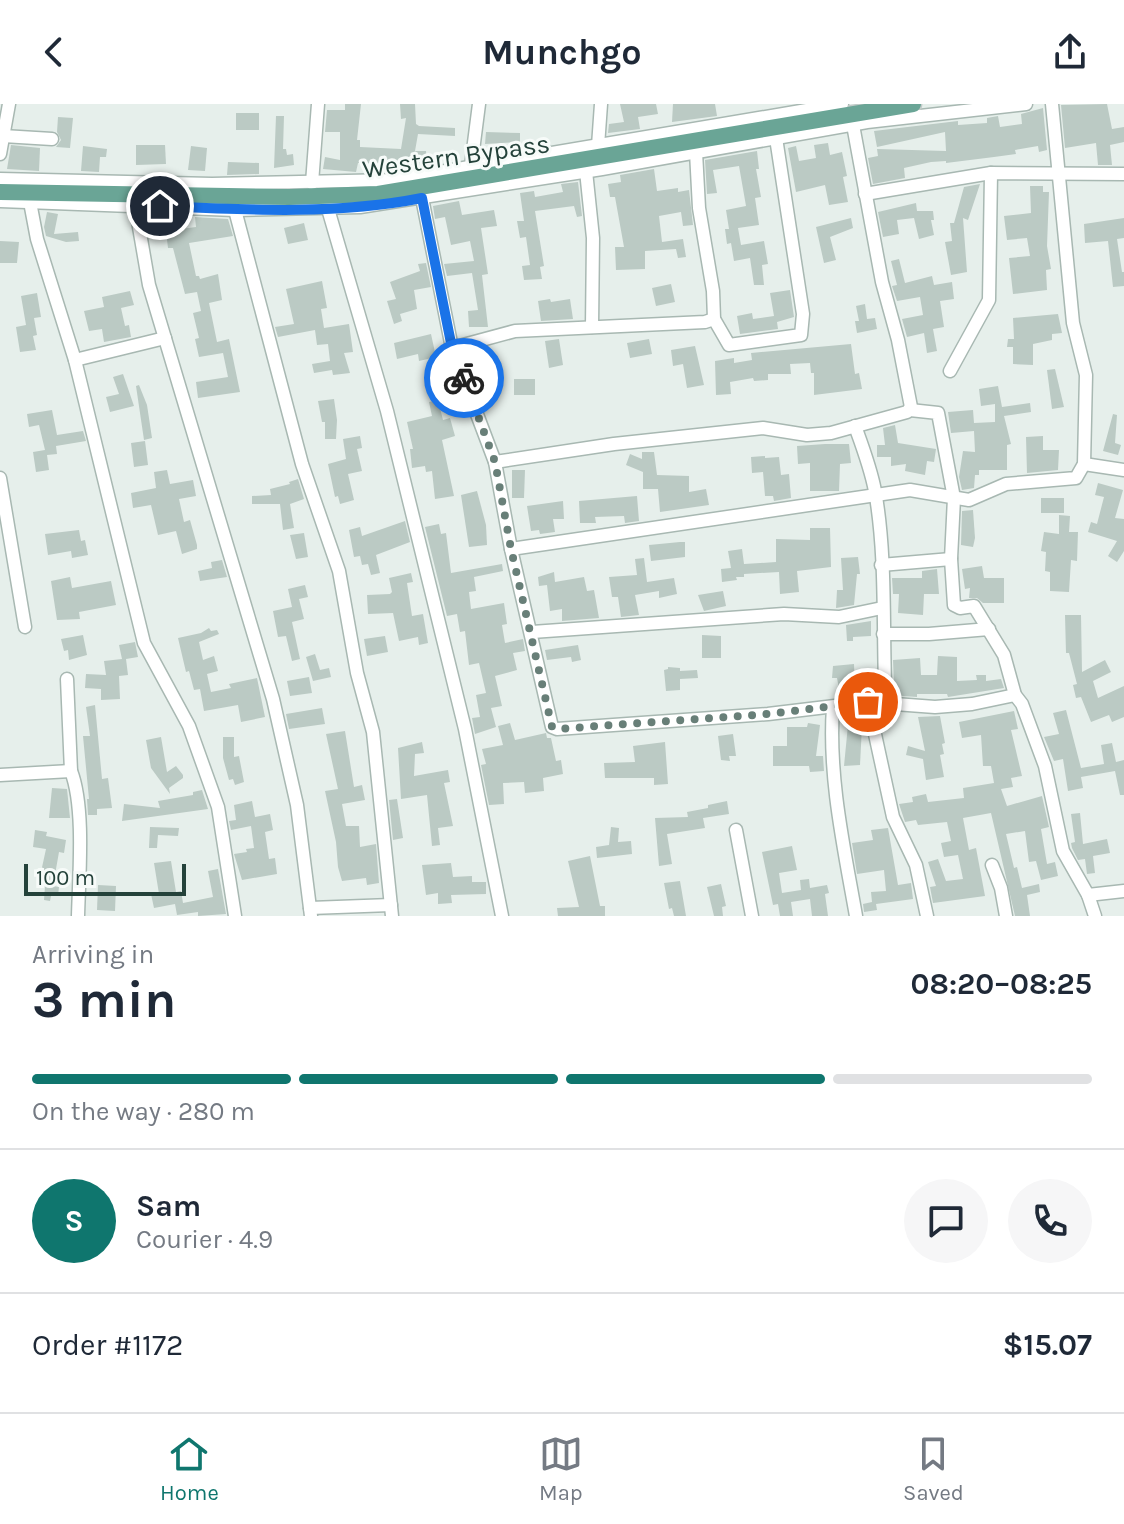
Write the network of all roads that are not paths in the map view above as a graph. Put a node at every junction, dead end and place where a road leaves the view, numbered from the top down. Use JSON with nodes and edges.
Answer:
{"nodes":[{"id":1,"x":9,"y":104,"type":"edge"},
{"id":2,"x":318,"y":104,"type":"edge"},
{"id":3,"x":479,"y":104,"type":"edge"},
{"id":4,"x":601,"y":104,"type":"edge"},
{"id":5,"x":842,"y":104,"type":"edge"},
{"id":6,"x":913,"y":104,"type":"edge"},
{"id":7,"x":1026,"y":104,"type":"edge"},
{"id":8,"x":1052,"y":104,"type":"edge"},
{"id":9,"x":853,"y":125,"type":"junction"},
{"id":10,"x":3,"y":136,"type":"junction"},
{"id":11,"x":776,"y":138,"type":"junction"},
{"id":12,"x":52,"y":139,"type":"dead end"},
{"id":13,"x":598,"y":146,"type":"junction"},
{"id":14,"x":696,"y":152,"type":"junction"},
{"id":15,"x":0,"y":154,"type":"edge"},
{"id":16,"x":471,"y":166,"type":"junction"},
{"id":17,"x":586,"y":171,"type":"junction"},
{"id":18,"x":991,"y":173,"type":"junction"},
{"id":19,"x":1059,"y":174,"type":"junction"},
{"id":20,"x":1124,"y":174,"type":"edge"},
{"id":21,"x":0,"y":179,"type":"edge"},
{"id":22,"x":312,"y":183,"type":"junction"},
{"id":23,"x":0,"y":192,"type":"edge"},
{"id":24,"x":865,"y":194,"type":"junction"},
{"id":25,"x":422,"y":198,"type":"junction"},
{"id":26,"x":0,"y":201,"type":"edge"},
{"id":27,"x":30,"y":202,"type":"junction"},
{"id":28,"x":135,"y":204,"type":"junction"},
{"id":29,"x":328,"y":209,"type":"junction"},
{"id":30,"x":235,"y":210,"type":"junction"},
{"id":31,"x":714,"y":319,"type":"junction"},
{"id":32,"x":592,"y":327,"type":"junction"},
{"id":33,"x":165,"y":338,"type":"junction"},
{"id":34,"x":452,"y":348,"type":"junction"},
{"id":35,"x":75,"y":360,"type":"junction"},
{"id":36,"x":950,"y":371,"type":"dead end"},
{"id":37,"x":910,"y":410,"type":"junction"},
{"id":38,"x":855,"y":426,"type":"junction"},
{"id":39,"x":495,"y":462,"type":"junction"},
{"id":40,"x":1084,"y":464,"type":"junction"},
{"id":41,"x":1124,"y":470,"type":"edge"},
{"id":42,"x":0,"y":478,"type":"edge"},
{"id":43,"x":876,"y":495,"type":"junction"},
{"id":44,"x":954,"y":498,"type":"junction"},
{"id":45,"x":511,"y":549,"type":"junction"},
{"id":46,"x":951,"y":559,"type":"junction"},
{"id":47,"x":881,"y":565,"type":"junction"},
{"id":48,"x":882,"y":608,"type":"junction"},
{"id":49,"x":25,"y":627,"type":"dead end"},
{"id":50,"x":989,"y":629,"type":"junction"},
{"id":51,"x":532,"y":632,"type":"junction"},
{"id":52,"x":883,"y":634,"type":"junction"},
{"id":53,"x":67,"y":679,"type":"dead end"},
{"id":54,"x":1015,"y":695,"type":"junction"},
{"id":55,"x":868,"y":702,"type":"junction"},
{"id":56,"x":833,"y":707,"type":"junction"},
{"id":57,"x":71,"y":771,"type":"junction"},
{"id":58,"x":0,"y":775,"type":"edge"},
{"id":59,"x":736,"y":830,"type":"dead end"},
{"id":60,"x":992,"y":865,"type":"dead end"},
{"id":61,"x":1124,"y":891,"type":"edge"},
{"id":62,"x":1088,"y":895,"type":"junction"},
{"id":63,"x":392,"y":911,"type":"edge"},
{"id":64,"x":311,"y":912,"type":"edge"},
{"id":65,"x":78,"y":916,"type":"edge"},
{"id":66,"x":235,"y":916,"type":"edge"},
{"id":67,"x":502,"y":916,"type":"edge"},
{"id":68,"x":752,"y":916,"type":"edge"},
{"id":69,"x":856,"y":916,"type":"edge"},
{"id":70,"x":927,"y":916,"type":"edge"},
{"id":71,"x":1006,"y":916,"type":"edge"},
{"id":72,"x":1095,"y":916,"type":"edge"}],
"edges":[{"from":1,"to":10,"type":"street"},
{"from":2,"to":22,"type":"street"},
{"from":3,"to":16,"type":"street"},
{"from":4,"to":13,"type":"street"},
{"from":5,"to":13,"type":"street"},
{"from":6,"to":23,"type":"main road","name":"Western Bypass"},
{"from":7,"to":9,"type":"street"},
{"from":8,"to":19,"type":"street"},
{"from":9,"to":11,"type":"street"},
{"from":9,"to":24,"type":"street"},
{"from":10,"to":12,"type":"street"},
{"from":10,"to":15,"type":"street"},
{"from":11,"to":14,"type":"street"},
{"from":11,"to":31,"type":"street"},
{"from":13,"to":16,"type":"street"},
{"from":14,"to":17,"type":"street"},
{"from":14,"to":31,"type":"street"},
{"from":16,"to":22,"type":"street"},
{"from":17,"to":25,"type":"street"},
{"from":17,"to":32,"type":"street"},
{"from":18,"to":19,"type":"street"},
{"from":18,"to":24,"type":"street"},
{"from":18,"to":36,"type":"street"},
{"from":19,"to":20,"type":"street"},
{"from":19,"to":40,"type":"street"},
{"from":21,"to":22,"type":"street"},
{"from":24,"to":37,"type":"street"},
{"from":25,"to":29,"type":"street"},
{"from":25,"to":34,"type":"street"},
{"from":26,"to":27,"type":"street"},
{"from":27,"to":28,"type":"street"},
{"from":27,"to":35,"type":"street"},
{"from":28,"to":30,"type":"street"},
{"from":28,"to":33,"type":"street"},
{"from":29,"to":30,"type":"street"},
{"from":29,"to":67,"type":"street"},
{"from":30,"to":63,"type":"street"},
{"from":31,"to":32,"type":"street"},
{"from":32,"to":34,"type":"street"},
{"from":33,"to":35,"type":"street"},
{"from":33,"to":64,"type":"street"},
{"from":34,"to":39,"type":"street"},
{"from":35,"to":66,"type":"street"},
{"from":37,"to":38,"type":"street"},
{"from":37,"to":44,"type":"street"},
{"from":38,"to":39,"type":"street"},
{"from":38,"to":43,"type":"street"},
{"from":39,"to":45,"type":"street"},
{"from":40,"to":41,"type":"street"},
{"from":40,"to":44,"type":"street"},
{"from":42,"to":49,"type":"street"},
{"from":43,"to":44,"type":"street"},
{"from":43,"to":45,"type":"street"},
{"from":43,"to":47,"type":"street"},
{"from":44,"to":46,"type":"street"},
{"from":45,"to":51,"type":"street"},
{"from":46,"to":47,"type":"street"},
{"from":46,"to":50,"type":"street"},
{"from":47,"to":48,"type":"street"},
{"from":48,"to":51,"type":"street"},
{"from":48,"to":52,"type":"street"},
{"from":50,"to":52,"type":"street"},
{"from":50,"to":54,"type":"street"},
{"from":51,"to":56,"type":"street"},
{"from":52,"to":55,"type":"street"},
{"from":53,"to":57,"type":"street"},
{"from":54,"to":55,"type":"street"},
{"from":54,"to":62,"type":"street"},
{"from":55,"to":56,"type":"street"},
{"from":55,"to":70,"type":"street"},
{"from":56,"to":69,"type":"street"},
{"from":57,"to":58,"type":"street"},
{"from":57,"to":65,"type":"street"},
{"from":59,"to":68,"type":"street"},
{"from":60,"to":71,"type":"street"},
{"from":61,"to":62,"type":"street"},
{"from":62,"to":72,"type":"street"},
{"from":63,"to":64,"type":"street"}]}
